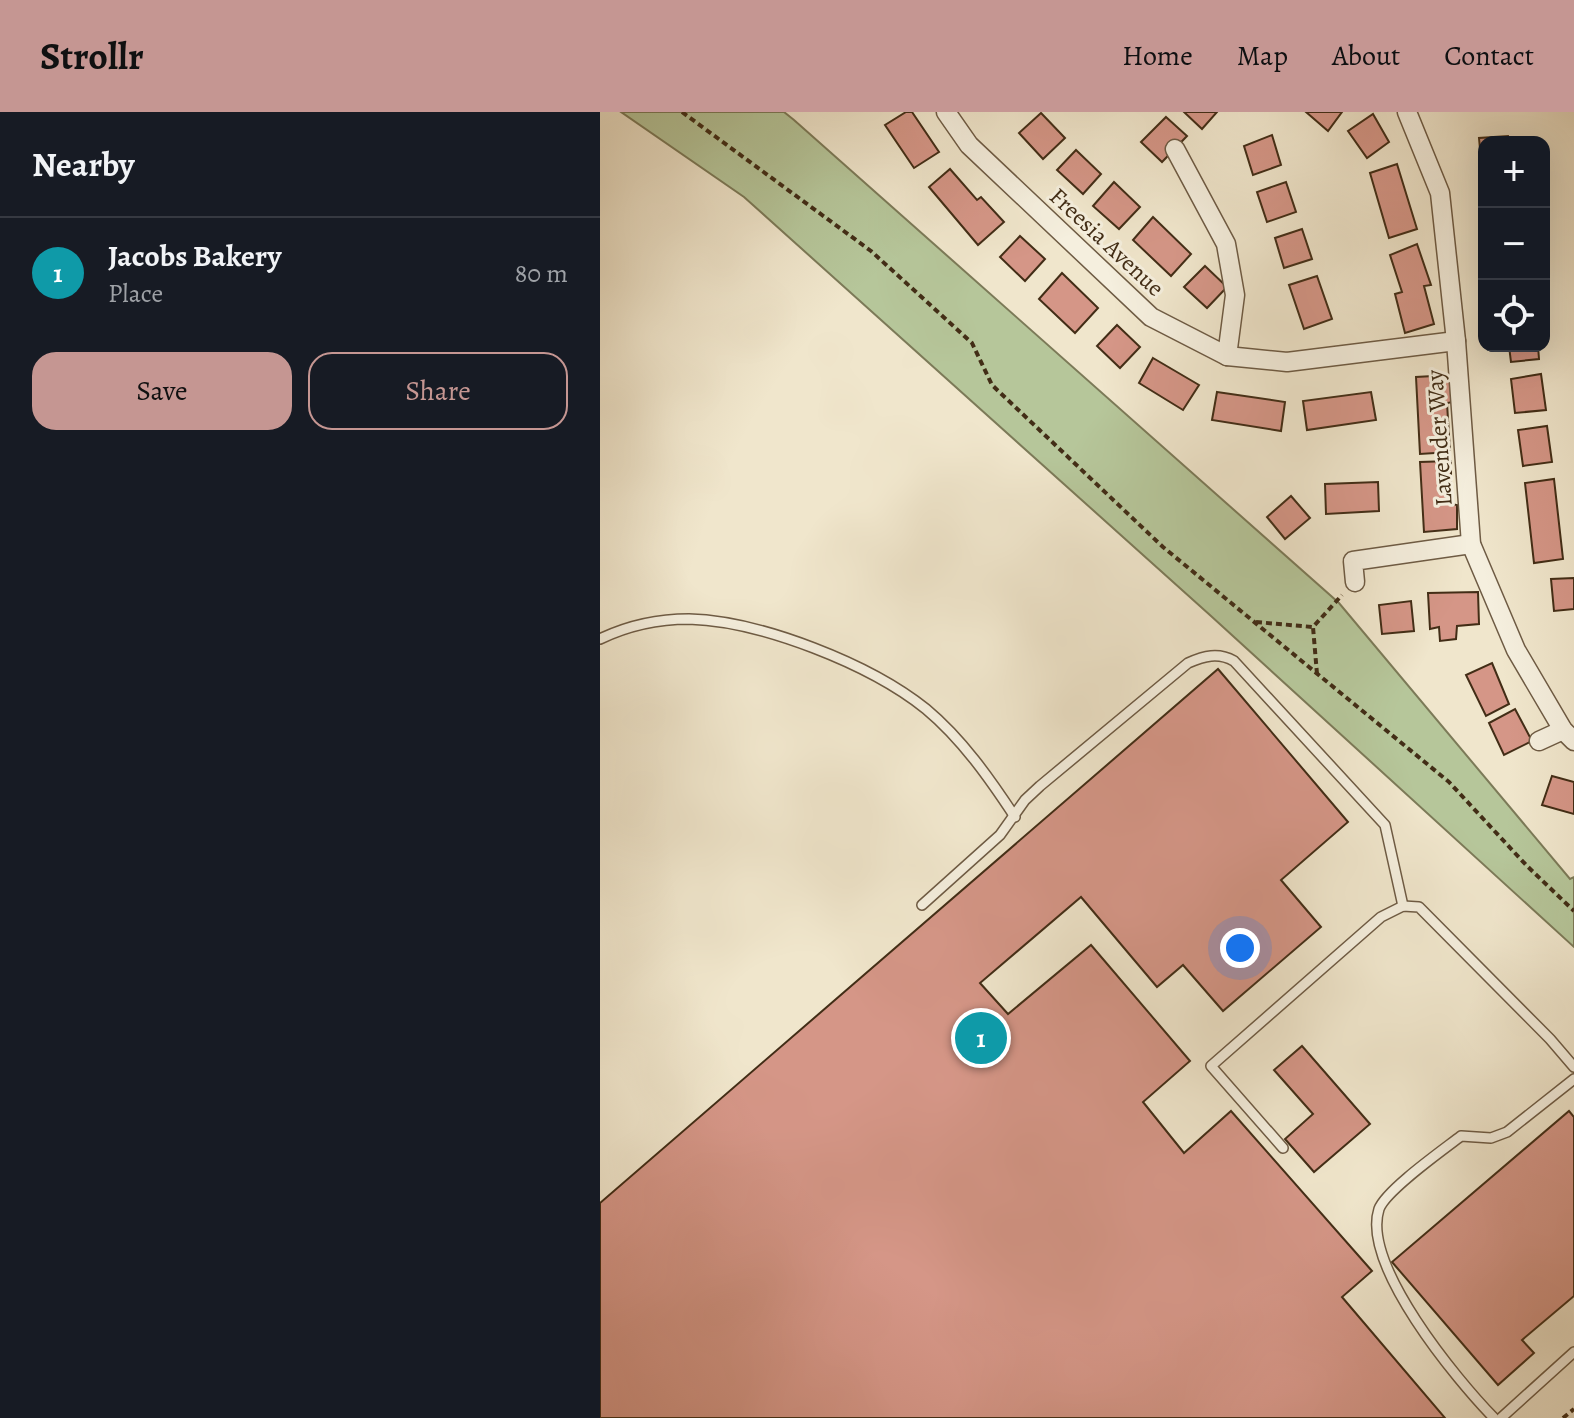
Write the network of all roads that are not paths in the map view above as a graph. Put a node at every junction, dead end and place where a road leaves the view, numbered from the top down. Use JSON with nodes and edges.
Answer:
{"nodes":[{"id":1,"x":946,"y":112,"type":"edge"},
{"id":2,"x":1407,"y":112,"type":"edge"},
{"id":3,"x":1175,"y":149,"type":"dead end"},
{"id":4,"x":1456,"y":341,"type":"junction"},
{"id":5,"x":1227,"y":356,"type":"junction"},
{"id":6,"x":1471,"y":544,"type":"junction"},
{"id":7,"x":1355,"y":582,"type":"road end"},
{"id":8,"x":600,"y":639,"type":"edge"},
{"id":9,"x":1568,"y":736,"type":"edge"},
{"id":10,"x":1539,"y":741,"type":"dead end"},
{"id":11,"x":1015,"y":817,"type":"junction"},
{"id":12,"x":922,"y":905,"type":"dead end"},
{"id":13,"x":1403,"y":906,"type":"junction"},
{"id":14,"x":1574,"y":1067,"type":"edge"},
{"id":15,"x":1574,"y":1079,"type":"edge"},
{"id":16,"x":1283,"y":1148,"type":"dead end"},
{"id":17,"x":1574,"y":1352,"type":"edge"},
{"id":18,"x":1494,"y":1418,"type":"edge"},
{"id":19,"x":1501,"y":1418,"type":"edge"}],
"edges":[{"from":1,"to":5,"type":"street","name":"Freesia Avenue"},
{"from":2,"to":4,"type":"street","name":"Lavender Way"},
{"from":3,"to":5,"type":"street"},
{"from":4,"to":5,"type":"street","name":"Freesia Avenue"},
{"from":4,"to":6,"type":"street","name":"Lavender Way"},
{"from":6,"to":7,"type":"street"},
{"from":6,"to":9,"type":"street","name":"Lavender Way"},
{"from":8,"to":11,"type":"lane"},
{"from":9,"to":10,"type":"street"},
{"from":11,"to":12,"type":"lane"},
{"from":11,"to":13,"type":"lane"},
{"from":13,"to":14,"type":"lane"},
{"from":13,"to":16,"type":"lane"},
{"from":15,"to":18,"type":"lane"},
{"from":17,"to":19,"type":"lane"}]}
